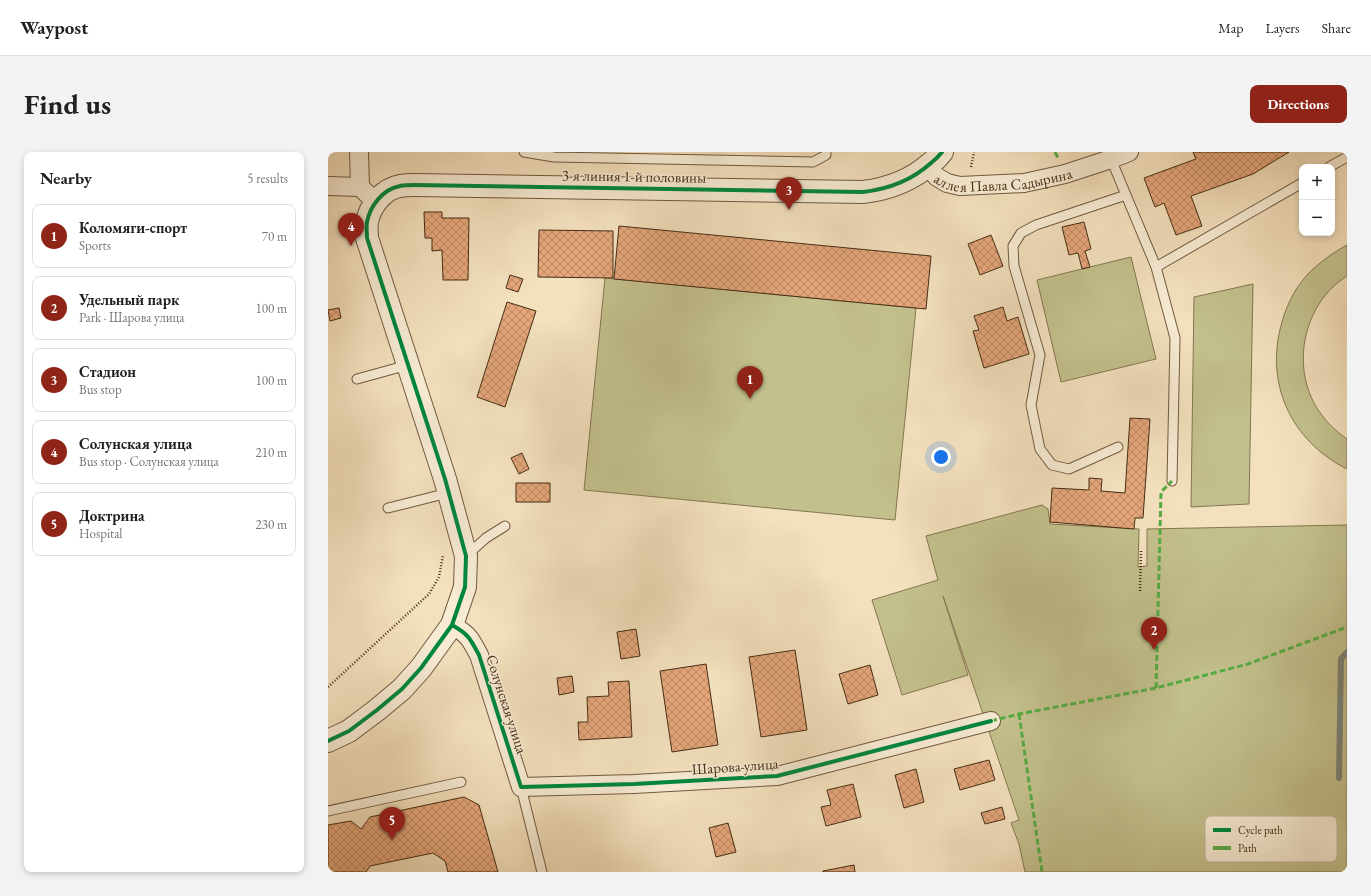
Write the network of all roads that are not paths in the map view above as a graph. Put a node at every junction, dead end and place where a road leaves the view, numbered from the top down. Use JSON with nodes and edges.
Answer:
{"nodes":[{"id":1,"x":360,"y":152,"type":"edge"},
{"id":2,"x":524,"y":152,"type":"edge"},
{"id":3,"x":826,"y":152,"type":"edge"},
{"id":4,"x":1129,"y":152,"type":"edge"},
{"id":5,"x":1347,"y":157,"type":"edge"},
{"id":6,"x":935,"y":159,"type":"edge"},
{"id":7,"x":1111,"y":159,"type":"junction"},
{"id":8,"x":1334,"y":164,"type":"edge"},
{"id":9,"x":1299,"y":185,"type":"edge"},
{"id":10,"x":328,"y":186,"type":"edge"},
{"id":11,"x":360,"y":187,"type":"junction"},
{"id":12,"x":1126,"y":195,"type":"junction"},
{"id":13,"x":376,"y":202,"type":"junction"},
{"id":14,"x":1156,"y":267,"type":"junction"},
{"id":15,"x":408,"y":366,"type":"junction"},
{"id":16,"x":357,"y":379,"type":"dead end"},
{"id":17,"x":1118,"y":448,"type":"dead end"},
{"id":18,"x":1172,"y":481,"type":"dead end"},
{"id":19,"x":448,"y":493,"type":"junction"},
{"id":20,"x":388,"y":508,"type":"dead end"},
{"id":21,"x":505,"y":526,"type":"dead end"},
{"id":22,"x":466,"y":556,"type":"junction"},
{"id":23,"x":452,"y":626,"type":"junction"},
{"id":24,"x":991,"y":722,"type":"dead end"},
{"id":25,"x":328,"y":741,"type":"edge"},
{"id":26,"x":461,"y":782,"type":"dead end"},
{"id":27,"x":521,"y":787,"type":"junction"},
{"id":28,"x":328,"y":811,"type":"edge"},
{"id":29,"x":542,"y":872,"type":"edge"}],
"edges":[{"from":1,"to":11,"type":"street"},
{"from":2,"to":3,"type":"lane"},
{"from":4,"to":7,"type":"street","name":"аллея Павла Садырина"},
{"from":5,"to":8,"type":"lane"},
{"from":6,"to":7,"type":"street","name":"аллея Павла Садырина"},
{"from":6,"to":13,"type":"street","name":"3-я линия 1-й половины"},
{"from":7,"to":12,"type":"lane"},
{"from":9,"to":14,"type":"lane"},
{"from":10,"to":11,"type":"street"},
{"from":11,"to":13,"type":"street"},
{"from":12,"to":14,"type":"lane"},
{"from":12,"to":17,"type":"lane"},
{"from":13,"to":15,"type":"street"},
{"from":14,"to":18,"type":"lane"},
{"from":15,"to":16,"type":"lane"},
{"from":15,"to":19,"type":"street"},
{"from":19,"to":20,"type":"lane"},
{"from":19,"to":22,"type":"street"},
{"from":21,"to":22,"type":"lane"},
{"from":22,"to":23,"type":"street"},
{"from":23,"to":25,"type":"street"},
{"from":23,"to":27,"type":"street","name":"Солунская улица"},
{"from":24,"to":27,"type":"street","name":"Шарова улица"},
{"from":26,"to":28,"type":"lane"},
{"from":27,"to":29,"type":"lane","name":"Солунская улица"}]}
